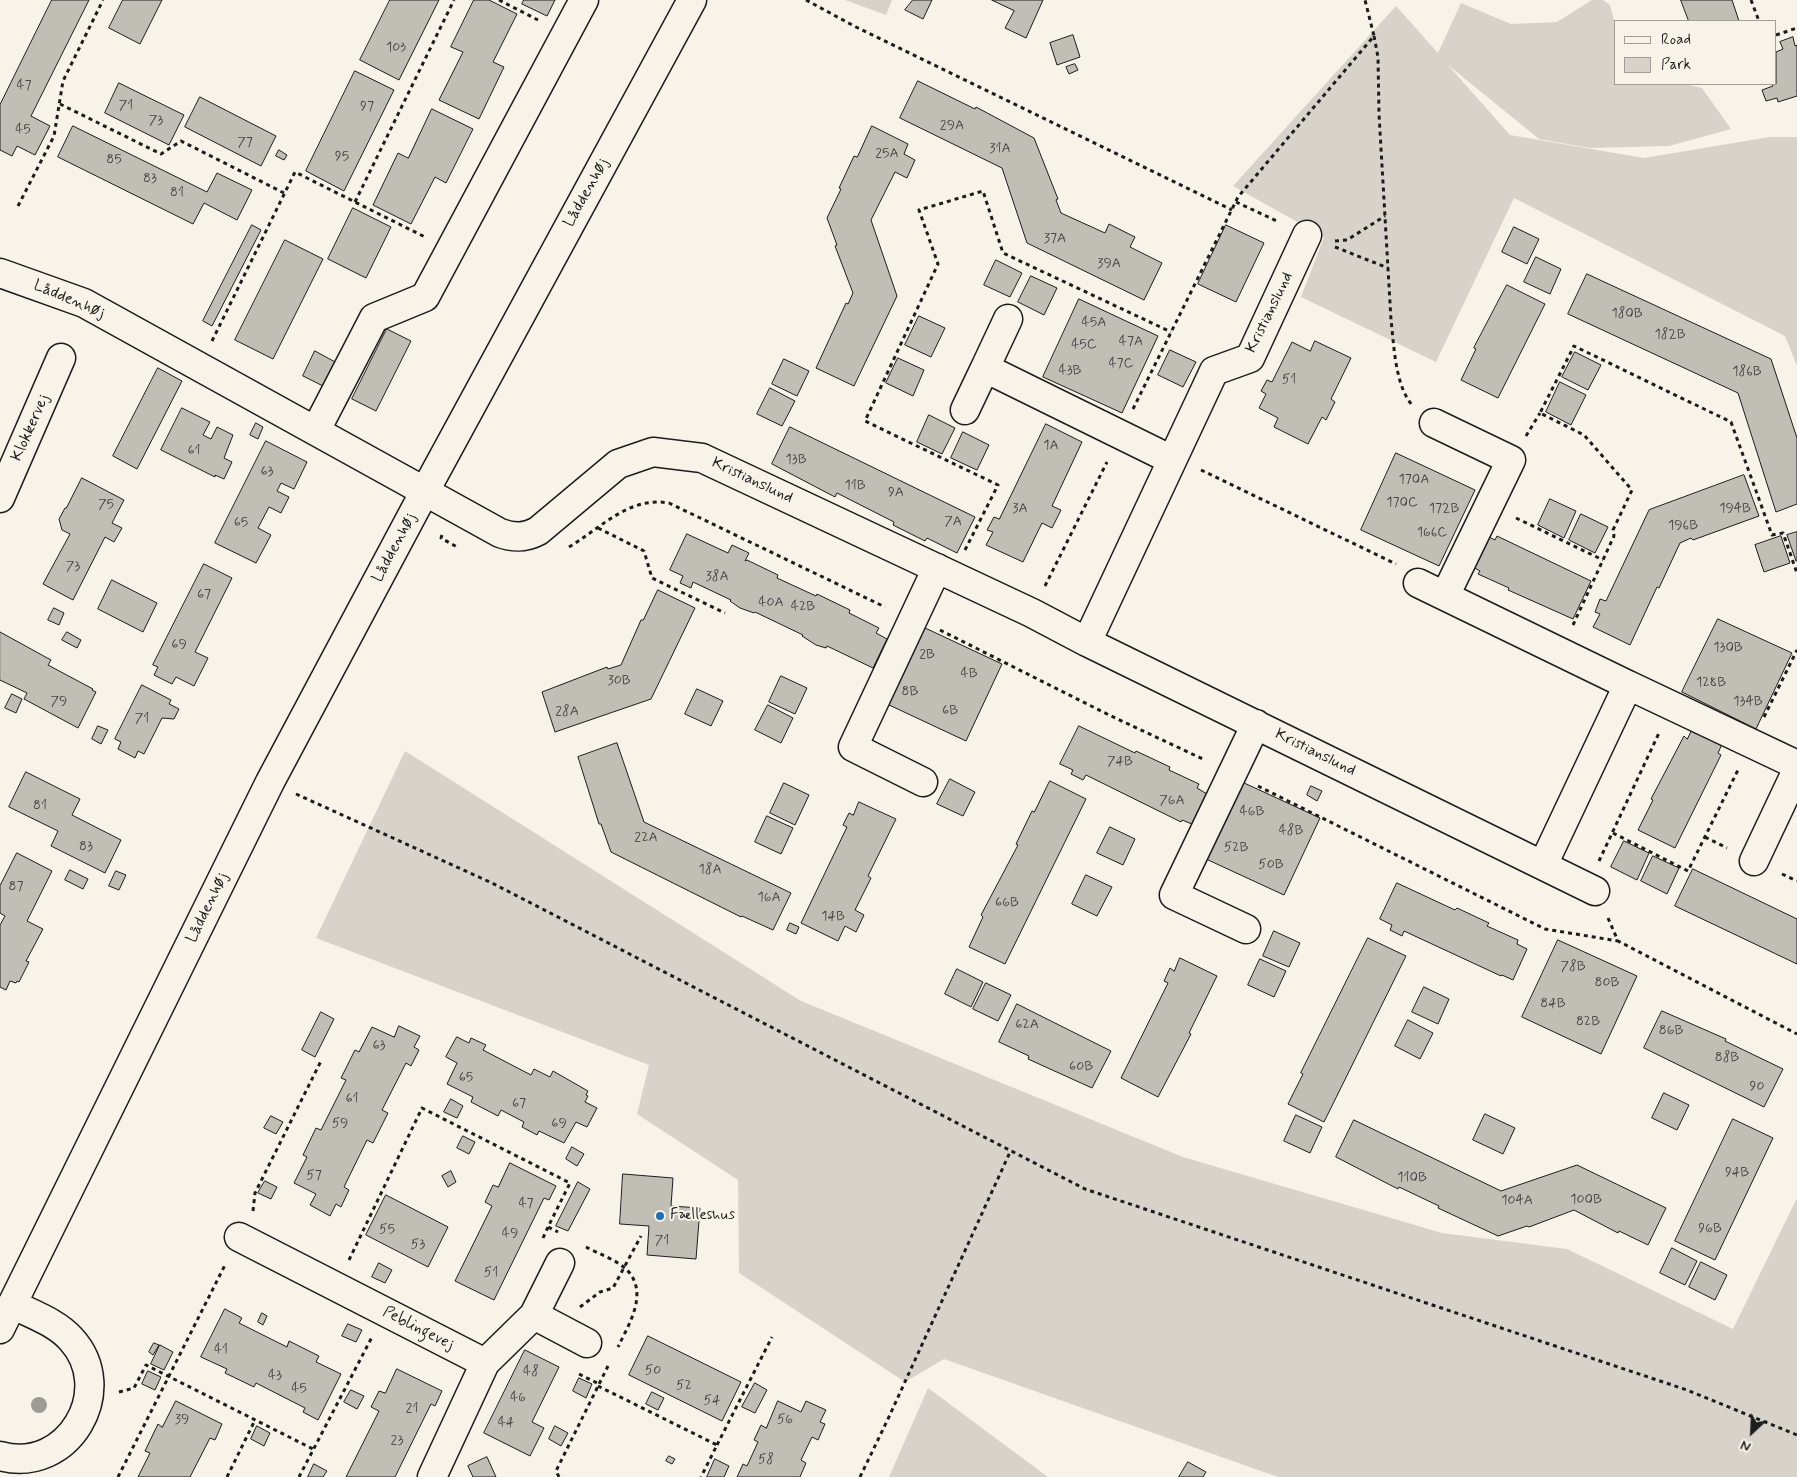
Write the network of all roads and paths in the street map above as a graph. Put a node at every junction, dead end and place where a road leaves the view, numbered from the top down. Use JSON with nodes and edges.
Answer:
{"nodes":[{"id":1,"x":103,"y":0,"type":"edge"},
{"id":2,"x":454,"y":0,"type":"edge"},
{"id":3,"x":499,"y":0,"type":"edge"},
{"id":4,"x":584,"y":0,"type":"edge"},
{"id":5,"x":692,"y":0,"type":"edge"},
{"id":6,"x":806,"y":0,"type":"edge"},
{"id":7,"x":1366,"y":0,"type":"edge"},
{"id":8,"x":1751,"y":0,"type":"edge"},
{"id":9,"x":1759,"y":20,"type":"edge"},
{"id":10,"x":1797,"y":28,"type":"edge"},
{"id":11,"x":566,"y":34,"type":"junction"},
{"id":12,"x":1777,"y":35,"type":"edge"},
{"id":13,"x":1374,"y":36,"type":"junction"},
{"id":14,"x":60,"y":104,"type":"junction"},
{"id":15,"x":284,"y":194,"type":"junction"},
{"id":16,"x":355,"y":202,"type":"junction"},
{"id":17,"x":18,"y":206,"type":"dead end"},
{"id":18,"x":1232,"y":210,"type":"junction"},
{"id":19,"x":1384,"y":216,"type":"junction"},
{"id":20,"x":1318,"y":238,"type":"joint"},
{"id":21,"x":450,"y":250,"type":"junction"},
{"id":22,"x":0,"y":273,"type":"edge"},
{"id":23,"x":1008,"y":319,"type":"dead end"},
{"id":24,"x":61,"y":358,"type":"dead end"},
{"id":25,"x":199,"y":366,"type":"junction"},
{"id":26,"x":985,"y":368,"type":"junction"},
{"id":27,"x":965,"y":410,"type":"dead end"},
{"id":28,"x":1434,"y":423,"type":"joint"},
{"id":29,"x":316,"y":430,"type":"junction"},
{"id":30,"x":1120,"y":435,"type":"junction"},
{"id":31,"x":1172,"y":460,"type":"junction"},
{"id":32,"x":425,"y":490,"type":"junction"},
{"id":33,"x":0,"y":498,"type":"edge"},
{"id":34,"x":1489,"y":505,"type":"junction"},
{"id":35,"x":456,"y":508,"type":"junction"},
{"id":36,"x":598,"y":527,"type":"junction"},
{"id":37,"x":462,"y":549,"type":"dead end"},
{"id":38,"x":566,"y":549,"type":"dead end"},
{"id":39,"x":1603,"y":560,"type":"junction"},
{"id":40,"x":937,"y":568,"type":"junction"},
{"id":41,"x":1797,"y":573,"type":"edge"},
{"id":42,"x":1418,"y":583,"type":"joint"},
{"id":43,"x":1445,"y":596,"type":"junction"},
{"id":44,"x":725,"y":613,"type":"dead end"},
{"id":45,"x":1032,"y":613,"type":"junction"},
{"id":46,"x":914,"y":617,"type":"junction"},
{"id":47,"x":1087,"y":642,"type":"junction"},
{"id":48,"x":1797,"y":650,"type":"edge"},
{"id":49,"x":1561,"y":652,"type":"junction"},
{"id":50,"x":1628,"y":685,"type":"junction"},
{"id":51,"x":1672,"y":706,"type":"junction"},
{"id":52,"x":1256,"y":724,"type":"junction"},
{"id":53,"x":1751,"y":743,"type":"junction"},
{"id":54,"x":1797,"y":765,"type":"edge"},
{"id":55,"x":1797,"y":770,"type":"edge"},
{"id":56,"x":1232,"y":773,"type":"junction"},
{"id":57,"x":270,"y":782,"type":"junction"},
{"id":58,"x":923,"y":782,"type":"dead end"},
{"id":59,"x":1612,"y":833,"type":"junction"},
{"id":60,"x":1754,"y":861,"type":"dead end"},
{"id":61,"x":1543,"y":865,"type":"junction"},
{"id":62,"x":1591,"y":888,"type":"junction"},
{"id":63,"x":1246,"y":929,"type":"dead end"},
{"id":64,"x":1618,"y":941,"type":"junction"},
{"id":65,"x":1797,"y":1034,"type":"edge"},
{"id":66,"x":322,"y":1060,"type":"dead end"},
{"id":67,"x":1011,"y":1150,"type":"junction"},
{"id":68,"x":570,"y":1183,"type":"dead end"},
{"id":69,"x":641,"y":1236,"type":"dead end"},
{"id":70,"x":239,"y":1237,"type":"junction"},
{"id":71,"x":560,"y":1264,"type":"dead end"},
{"id":72,"x":336,"y":1287,"type":"junction"},
{"id":73,"x":12,"y":1304,"type":"junction"},
{"id":74,"x":583,"y":1305,"type":"dead end"},
{"id":75,"x":385,"y":1312,"type":"junction"},
{"id":76,"x":534,"y":1315,"type":"junction"},
{"id":77,"x":0,"y":1329,"type":"edge"},
{"id":78,"x":772,"y":1338,"type":"dead end"},
{"id":79,"x":587,"y":1343,"type":"dead end"},
{"id":80,"x":485,"y":1363,"type":"junction"},
{"id":81,"x":168,"y":1376,"type":"junction"},
{"id":82,"x":598,"y":1386,"type":"dead end"},
{"id":83,"x":116,"y":1392,"type":"dead end"},
{"id":84,"x":255,"y":1420,"type":"junction"},
{"id":85,"x":1797,"y":1435,"type":"edge"},
{"id":86,"x":717,"y":1445,"type":"junction"},
{"id":87,"x":313,"y":1449,"type":"junction"},
{"id":88,"x":0,"y":1456,"type":"edge"},
{"id":89,"x":556,"y":1471,"type":"dead end"},
{"id":90,"x":118,"y":1477,"type":"edge"},
{"id":91,"x":227,"y":1477,"type":"edge"},
{"id":92,"x":299,"y":1477,"type":"edge"},
{"id":93,"x":432,"y":1477,"type":"edge"},
{"id":94,"x":558,"y":1477,"type":"edge"},
{"id":95,"x":701,"y":1477,"type":"edge"},
{"id":96,"x":860,"y":1477,"type":"edge"}],
"edges":[{"from":1,"to":14,"type":"path"},
{"from":2,"to":16,"type":"path"},
{"from":3,"to":11,"type":"path"},
{"from":4,"to":11,"type":"street"},
{"from":5,"to":32,"type":"street","name":"Låddenhøj"},
{"from":6,"to":18,"type":"path"},
{"from":7,"to":13,"type":"path"},
{"from":8,"to":9,"type":"path"},
{"from":10,"to":12,"type":"path"},
{"from":11,"to":21,"type":"street"},
{"from":13,"to":18,"type":"path"},
{"from":13,"to":19,"type":"path"},
{"from":14,"to":15,"type":"path"},
{"from":14,"to":17,"type":"path"},
{"from":15,"to":16,"type":"path"},
{"from":15,"to":25,"type":"path"},
{"from":16,"to":21,"type":"path"},
{"from":18,"to":30,"type":"path"},
{"from":19,"to":20,"type":"path"},
{"from":19,"to":28,"type":"path"},
{"from":20,"to":31,"type":"street","name":"Kristianslund"},
{"from":21,"to":29,"type":"street"},
{"from":22,"to":25,"type":"street","name":"Låddenhøj"},
{"from":23,"to":26,"type":"street"},
{"from":24,"to":33,"type":"street","name":"Klokkervej"},
{"from":25,"to":29,"type":"street","name":"Låddenhøj"},
{"from":26,"to":27,"type":"street"},
{"from":26,"to":30,"type":"street"},
{"from":28,"to":34,"type":"street"},
{"from":29,"to":32,"type":"street","name":"Låddenhøj"},
{"from":30,"to":31,"type":"street"},
{"from":30,"to":45,"type":"path"},
{"from":31,"to":42,"type":"path"},
{"from":31,"to":47,"type":"street","name":"Kristianslund"},
{"from":32,"to":35,"type":"street","name":"Kristianslund"},
{"from":32,"to":57,"type":"street","name":"Låddenhøj"},
{"from":34,"to":39,"type":"path"},
{"from":34,"to":43,"type":"street"},
{"from":35,"to":37,"type":"path"},
{"from":35,"to":40,"type":"street","name":"Kristianslund"},
{"from":36,"to":38,"type":"path"},
{"from":36,"to":44,"type":"path"},
{"from":36,"to":46,"type":"path"},
{"from":39,"to":41,"type":"path"},
{"from":39,"to":49,"type":"path"},
{"from":40,"to":45,"type":"street","name":"Kristianslund"},
{"from":40,"to":46,"type":"street"},
{"from":42,"to":43,"type":"street"},
{"from":43,"to":49,"type":"street"},
{"from":45,"to":47,"type":"street","name":"Kristianslund"},
{"from":46,"to":56,"type":"path"},
{"from":46,"to":58,"type":"street"},
{"from":47,"to":52,"type":"street","name":"Kristianslund"},
{"from":48,"to":53,"type":"path"},
{"from":49,"to":50,"type":"street"},
{"from":50,"to":51,"type":"street"},
{"from":50,"to":61,"type":"street"},
{"from":51,"to":53,"type":"street"},
{"from":51,"to":59,"type":"path"},
{"from":52,"to":56,"type":"street"},
{"from":52,"to":61,"type":"street","name":"Kristianslund"},
{"from":53,"to":54,"type":"street"},
{"from":53,"to":59,"type":"path"},
{"from":55,"to":60,"type":"street"},
{"from":56,"to":63,"type":"street"},
{"from":56,"to":64,"type":"path"},
{"from":57,"to":67,"type":"path"},
{"from":57,"to":73,"type":"street","name":"Låddenhøj"},
{"from":59,"to":62,"type":"path"},
{"from":61,"to":62,"type":"street","name":"Kristianslund"},
{"from":62,"to":64,"type":"path"},
{"from":64,"to":65,"type":"path"},
{"from":66,"to":70,"type":"path"},
{"from":67,"to":85,"type":"path"},
{"from":67,"to":96,"type":"path"},
{"from":68,"to":72,"type":"path"},
{"from":69,"to":74,"type":"path"},
{"from":70,"to":72,"type":"street","name":"Peblingevej"},
{"from":70,"to":81,"type":"path"},
{"from":71,"to":76,"type":"street"},
{"from":72,"to":75,"type":"street","name":"Peblingevej"},
{"from":73,"to":77,"type":"street","name":"Låddenhøj"},
{"from":73,"to":88,"type":"street"},
{"from":75,"to":80,"type":"street","name":"Peblingevej"},
{"from":75,"to":87,"type":"path"},
{"from":76,"to":79,"type":"street"},
{"from":76,"to":80,"type":"street"},
{"from":78,"to":86,"type":"path"},
{"from":80,"to":93,"type":"street"},
{"from":81,"to":83,"type":"path"},
{"from":81,"to":84,"type":"path"},
{"from":81,"to":90,"type":"path"},
{"from":82,"to":86,"type":"path"},
{"from":84,"to":87,"type":"path"},
{"from":84,"to":91,"type":"path"},
{"from":86,"to":95,"type":"path"},
{"from":87,"to":92,"type":"path"},
{"from":89,"to":94,"type":"path"}]}
